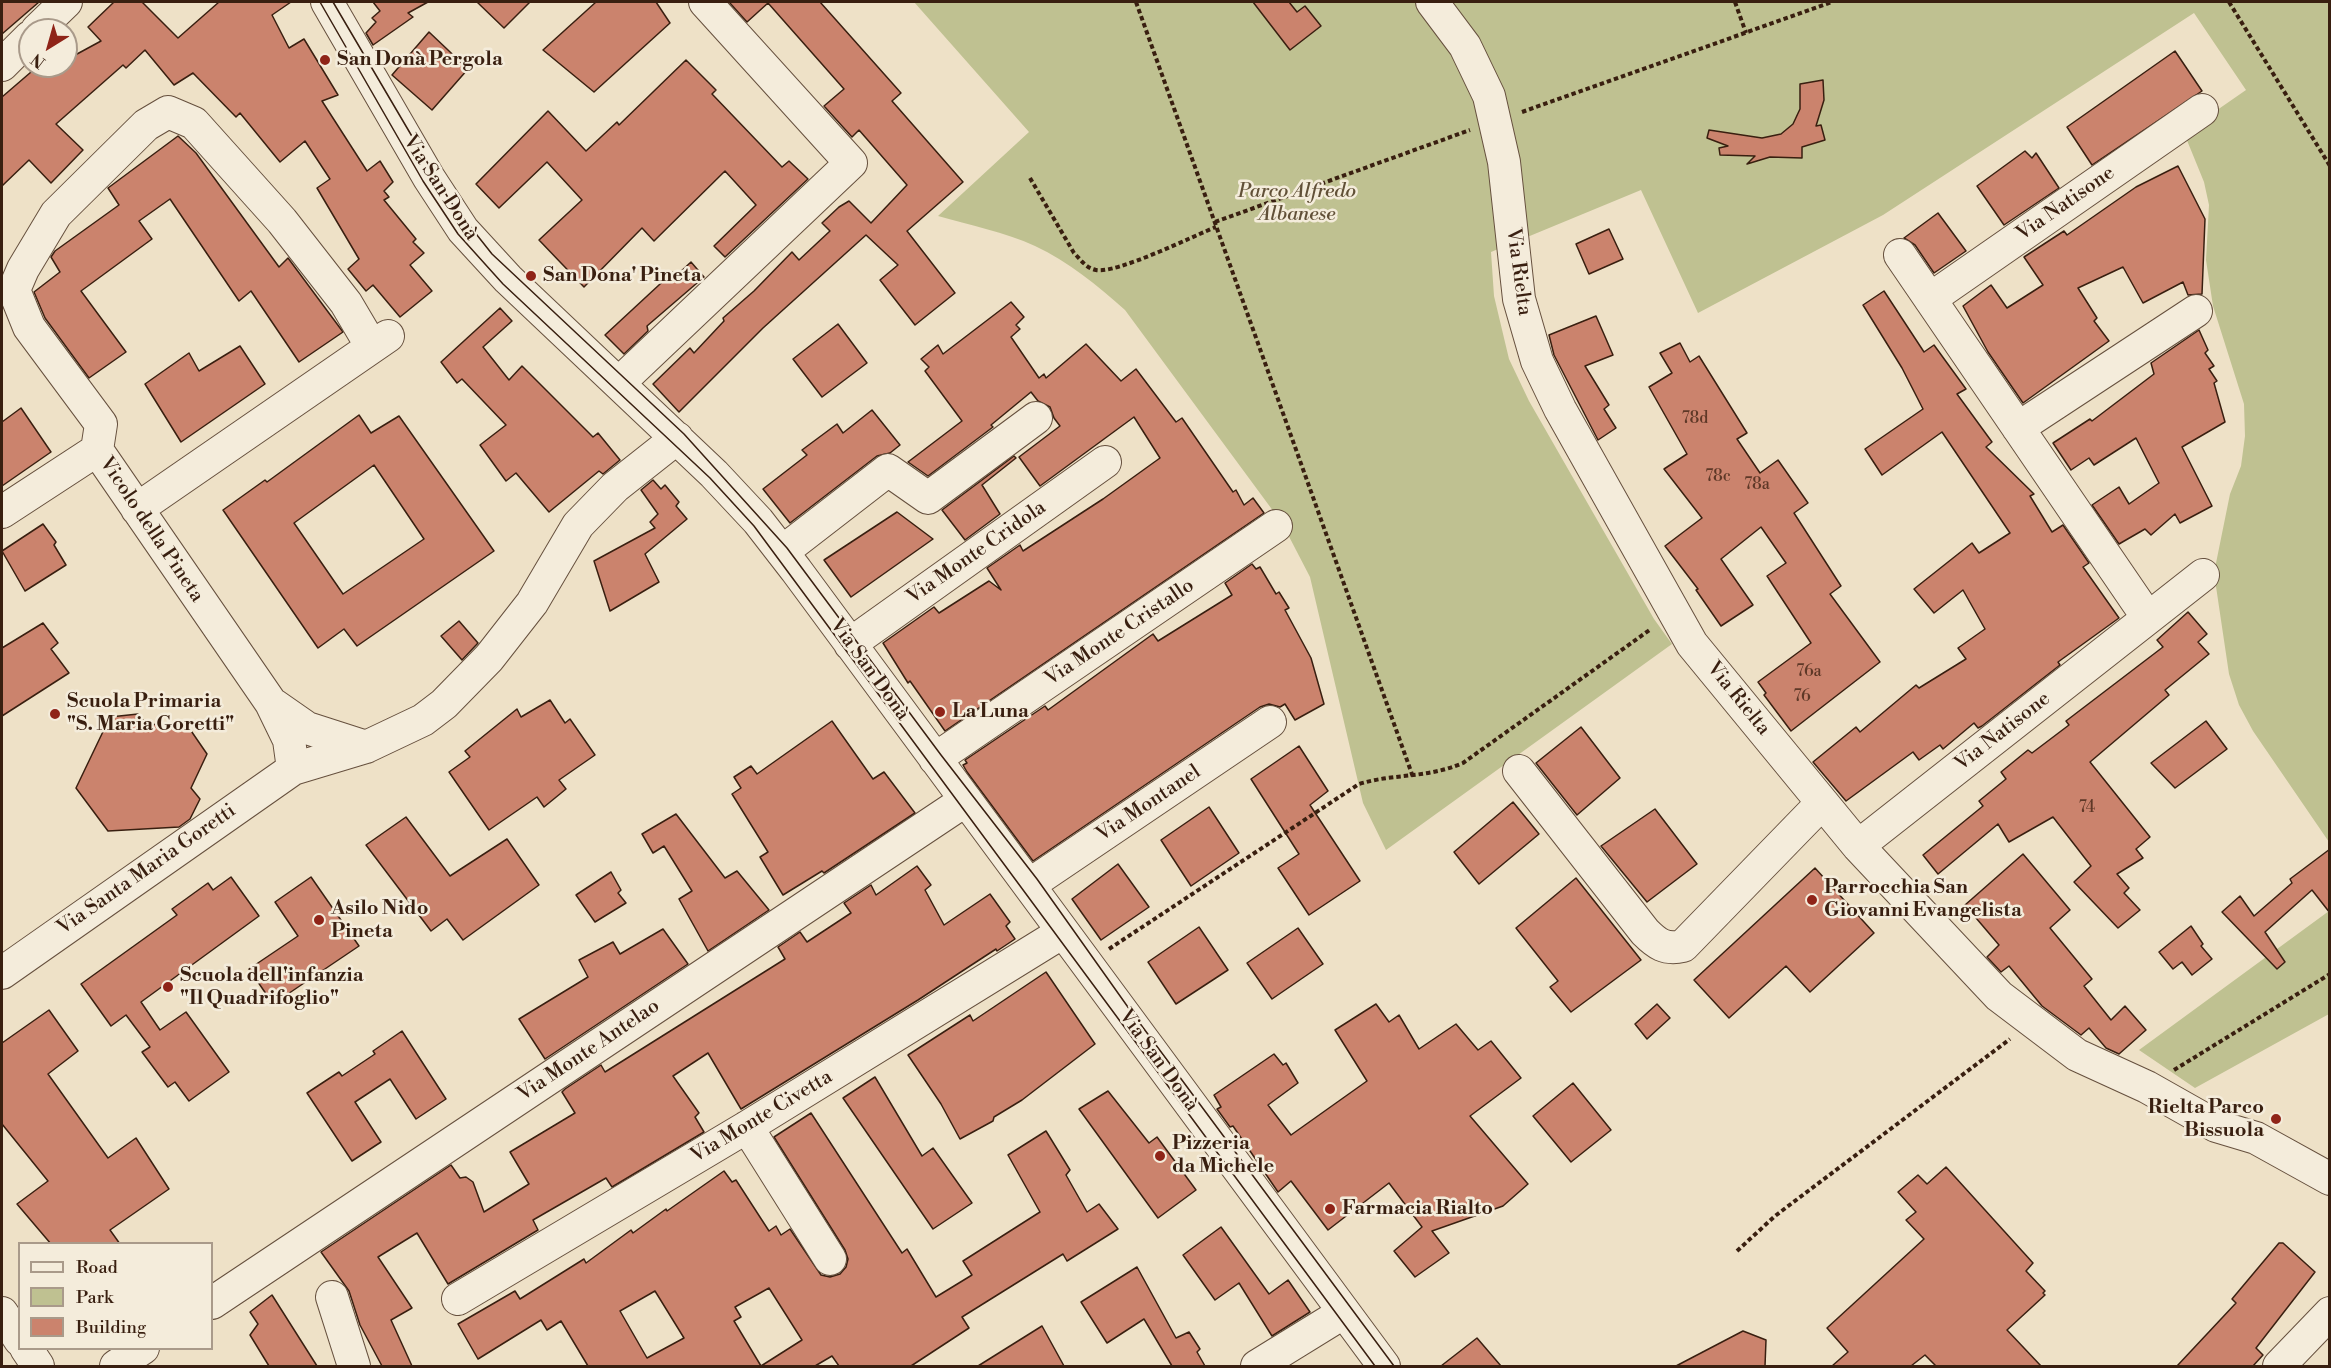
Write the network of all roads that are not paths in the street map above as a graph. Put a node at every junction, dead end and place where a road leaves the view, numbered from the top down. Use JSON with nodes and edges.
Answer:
{"nodes":[{"id":1,"x":66,"y":2,"type":"edge"},
{"id":2,"x":327,"y":2,"type":"edge"},
{"id":3,"x":705,"y":2,"type":"edge"},
{"id":4,"x":1432,"y":2,"type":"edge"},
{"id":5,"x":50,"y":18,"type":"edge"},
{"id":6,"x":18,"y":49,"type":"edge"},
{"id":7,"x":2,"y":65,"type":"edge"},
{"id":8,"x":2202,"y":110,"type":"dead end"},
{"id":9,"x":1900,"y":255,"type":"dead end"},
{"id":10,"x":1930,"y":299,"type":"junction"},
{"id":11,"x":2196,"y":310,"type":"dead end"},
{"id":12,"x":619,"y":383,"type":"junction"},
{"id":13,"x":1036,"y":418,"type":"dead end"},
{"id":14,"x":2018,"y":428,"type":"junction"},
{"id":15,"x":677,"y":438,"type":"junction"},
{"id":16,"x":97,"y":450,"type":"junction"},
{"id":17,"x":1105,"y":462,"type":"dead end"},
{"id":18,"x":137,"y":509,"type":"junction"},
{"id":19,"x":2,"y":512,"type":"edge"},
{"id":20,"x":1276,"y":526,"type":"dead end"},
{"id":21,"x":782,"y":552,"type":"junction"},
{"id":22,"x":2203,"y":575,"type":"dead end"},
{"id":23,"x":2148,"y":618,"type":"junction"},
{"id":24,"x":850,"y":644,"type":"junction"},
{"id":25,"x":271,"y":703,"type":"junction"},
{"id":26,"x":1270,"y":722,"type":"dead end"},
{"id":27,"x":366,"y":747,"type":"junction"},
{"id":28,"x":935,"y":759,"type":"junction"},
{"id":29,"x":293,"y":769,"type":"junction"},
{"id":30,"x":1519,"y":771,"type":"dead end"},
{"id":31,"x":966,"y":800,"type":"junction"},
{"id":32,"x":1822,"y":803,"type":"junction"},
{"id":33,"x":1858,"y":846,"type":"junction"},
{"id":34,"x":1029,"y":885,"type":"junction"},
{"id":35,"x":1063,"y":932,"type":"junction"},
{"id":36,"x":2,"y":973,"type":"edge"},
{"id":37,"x":747,"y":1127,"type":"junction"},
{"id":38,"x":2330,"y":1179,"type":"edge"},
{"id":39,"x":830,"y":1259,"type":"dead end"},
{"id":40,"x":332,"y":1297,"type":"dead end"},
{"id":41,"x":458,"y":1299,"type":"dead end"},
{"id":42,"x":213,"y":1302,"type":"edge"},
{"id":43,"x":2,"y":1313,"type":"edge"},
{"id":44,"x":1343,"y":1313,"type":"junction"},
{"id":45,"x":2330,"y":1313,"type":"edge"},
{"id":46,"x":18,"y":1337,"type":"edge"},
{"id":47,"x":27,"y":1350,"type":"edge"},
{"id":48,"x":140,"y":1350,"type":"edge"},
{"id":49,"x":348,"y":1364,"type":"edge"},
{"id":50,"x":38,"y":1366,"type":"edge"},
{"id":51,"x":116,"y":1366,"type":"edge"},
{"id":52,"x":1257,"y":1366,"type":"edge"},
{"id":53,"x":1384,"y":1366,"type":"edge"},
{"id":54,"x":2280,"y":1366,"type":"edge"}],
"edges":[{"from":1,"to":5,"type":"street"},
{"from":2,"to":12,"type":"street","name":"Via San Donà"},
{"from":3,"to":12,"type":"street"},
{"from":4,"to":32,"type":"street","name":"Via Rielta"},
{"from":6,"to":7,"type":"street"},
{"from":8,"to":10,"type":"street","name":"Via Natisone"},
{"from":9,"to":10,"type":"street"},
{"from":10,"to":14,"type":"street"},
{"from":11,"to":14,"type":"street"},
{"from":12,"to":15,"type":"street","name":"Via San Donà"},
{"from":13,"to":21,"type":"street"},
{"from":14,"to":23,"type":"street"},
{"from":15,"to":21,"type":"street","name":"Via San Donà"},
{"from":15,"to":27,"type":"street"},
{"from":16,"to":18,"type":"street","name":"Vicolo della Pineta"},
{"from":16,"to":18,"type":"street"},
{"from":16,"to":19,"type":"street","name":"Vicolo della Pineta"},
{"from":17,"to":24,"type":"street","name":"Via Monte Cridola"},
{"from":18,"to":25,"type":"street","name":"Vicolo della Pineta"},
{"from":20,"to":28,"type":"street","name":"Via Monte Cristallo"},
{"from":21,"to":24,"type":"street","name":"Via San Donà"},
{"from":22,"to":23,"type":"street","name":"Via Natisone"},
{"from":23,"to":33,"type":"street","name":"Via Natisone"},
{"from":24,"to":28,"type":"street","name":"Via San Donà"},
{"from":25,"to":27,"type":"street","name":"Vicolo della Pineta"},
{"from":25,"to":29,"type":"street","name":"Vicolo della Pineta"},
{"from":26,"to":34,"type":"street","name":"Via Montanel"},
{"from":27,"to":29,"type":"street"},
{"from":28,"to":31,"type":"street","name":"Via San Donà"},
{"from":29,"to":36,"type":"street","name":"Via Santa Maria Goretti"},
{"from":30,"to":32,"type":"street"},
{"from":31,"to":34,"type":"street","name":"Via San Donà"},
{"from":31,"to":42,"type":"street","name":"Via Monte Antelao"},
{"from":32,"to":33,"type":"street","name":"Via Rielta"},
{"from":33,"to":38,"type":"street","name":"Via Rielta"},
{"from":34,"to":35,"type":"street","name":"Via San Donà"},
{"from":35,"to":37,"type":"street","name":"Via Monte Civetta"},
{"from":35,"to":44,"type":"street","name":"Via San Donà"},
{"from":37,"to":39,"type":"street"},
{"from":37,"to":41,"type":"street","name":"Via Monte Civetta"},
{"from":40,"to":49,"type":"street"},
{"from":43,"to":46,"type":"street"},
{"from":44,"to":52,"type":"street"},
{"from":44,"to":53,"type":"street","name":"Via San Donà"},
{"from":45,"to":54,"type":"street"},
{"from":47,"to":50,"type":"street"},
{"from":48,"to":51,"type":"street"}]}
